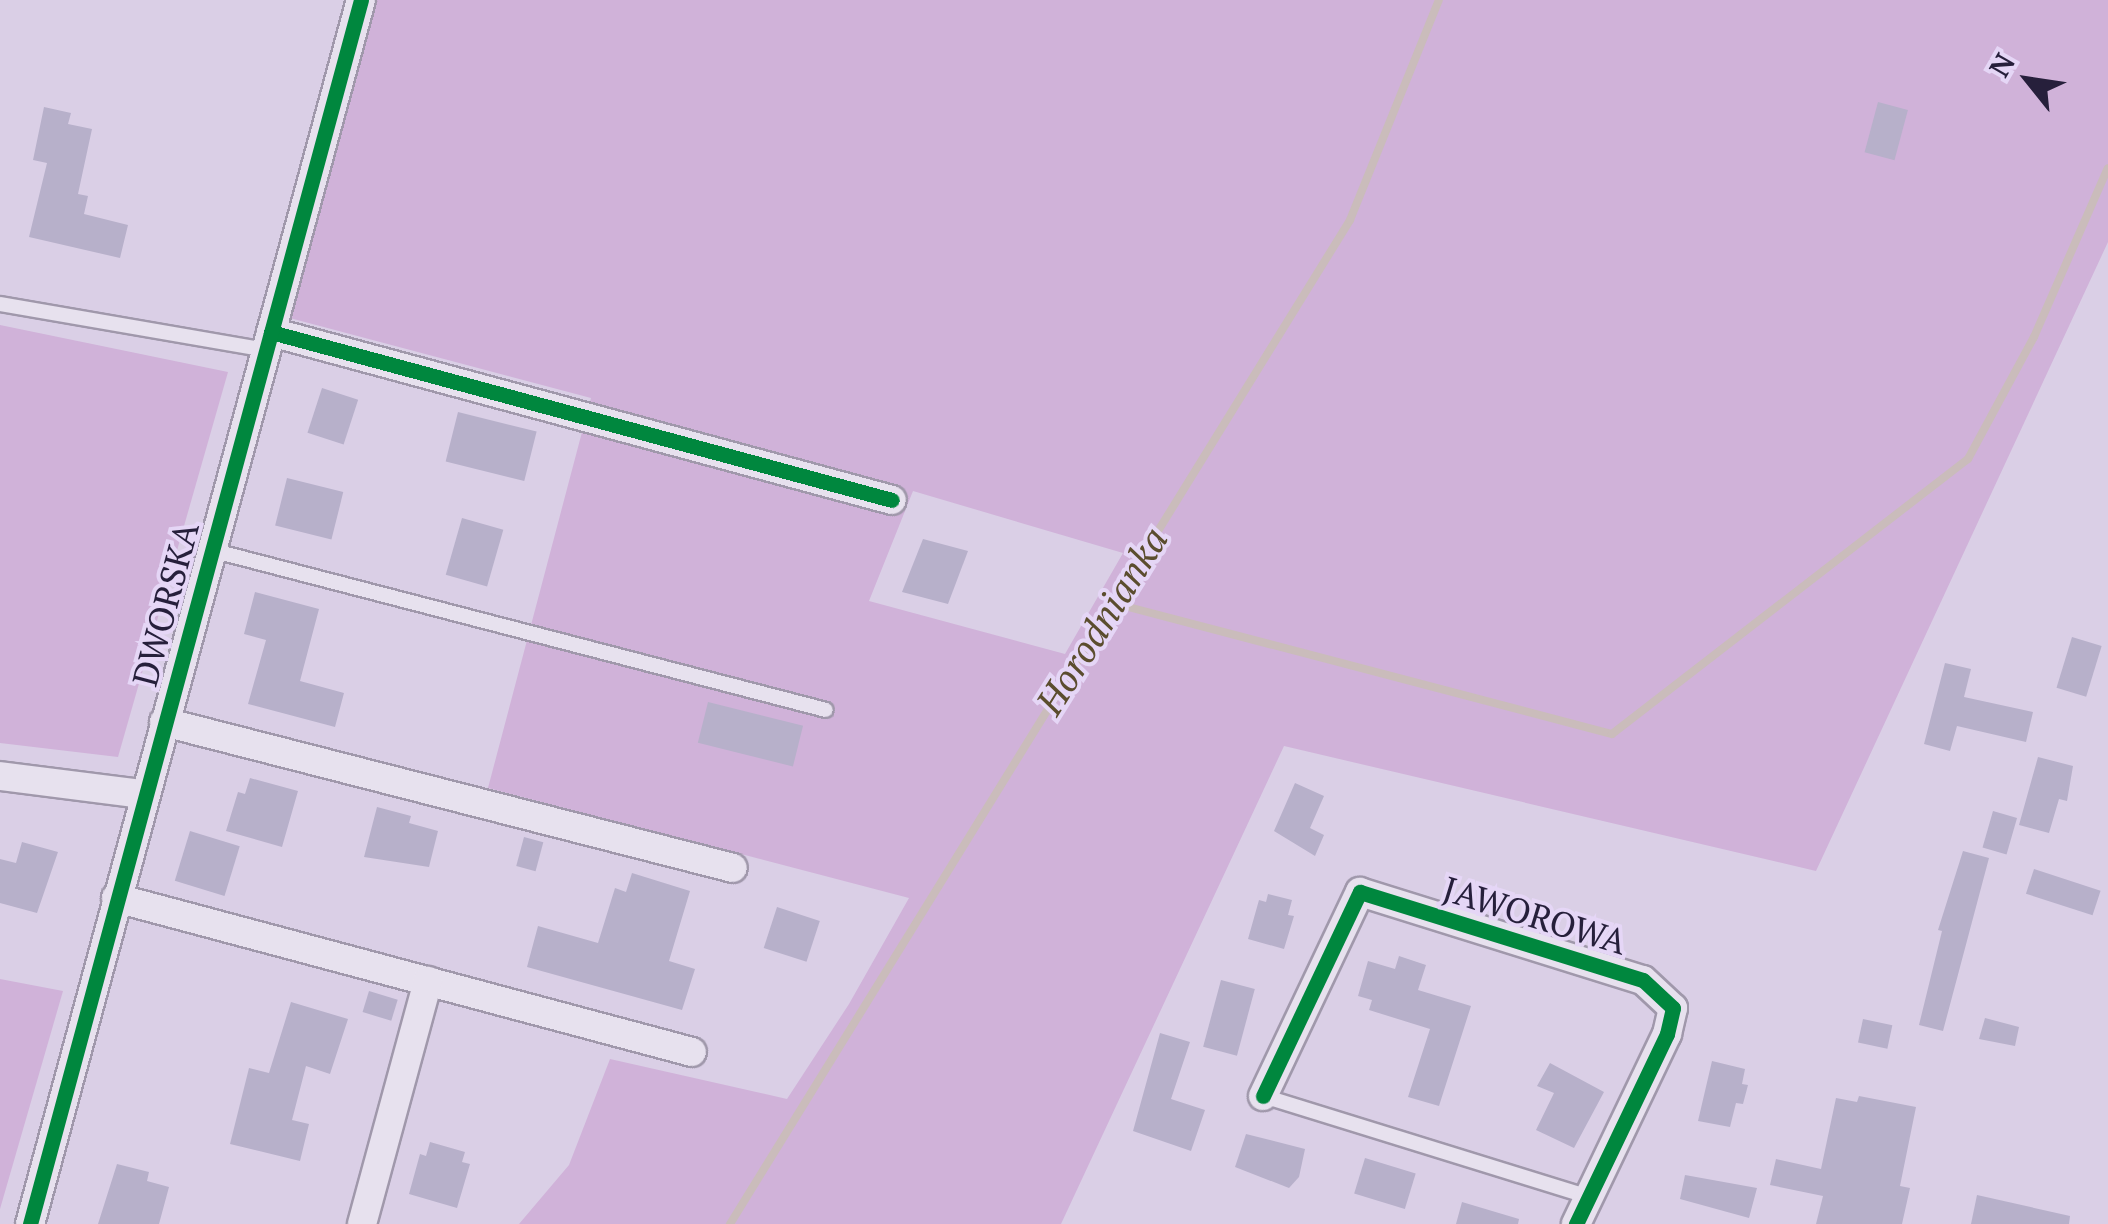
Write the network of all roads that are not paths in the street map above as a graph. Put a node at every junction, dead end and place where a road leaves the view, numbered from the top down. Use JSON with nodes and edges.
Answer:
{"nodes":[{"id":1,"x":361,"y":0,"type":"edge"},
{"id":2,"x":0,"y":304,"type":"edge"},
{"id":3,"x":268,"y":341,"type":"junction"},
{"id":4,"x":892,"y":500,"type":"dead end"},
{"id":5,"x":211,"y":550,"type":"junction"},
{"id":6,"x":826,"y":710,"type":"dead end"},
{"id":7,"x":164,"y":722,"type":"junction"},
{"id":8,"x":0,"y":776,"type":"edge"},
{"id":9,"x":144,"y":794,"type":"junction"},
{"id":10,"x":733,"y":868,"type":"dead end"},
{"id":11,"x":116,"y":898,"type":"junction"},
{"id":12,"x":428,"y":981,"type":"junction"},
{"id":13,"x":692,"y":1052,"type":"dead end"},
{"id":14,"x":1263,"y":1096,"type":"joint"},
{"id":15,"x":1589,"y":1197,"type":"junction"},
{"id":16,"x":30,"y":1224,"type":"edge"},
{"id":17,"x":362,"y":1224,"type":"edge"},
{"id":18,"x":1576,"y":1224,"type":"edge"}],
"edges":[{"from":1,"to":3,"type":"street","name":"DWORSKA"},
{"from":2,"to":3,"type":"lane"},
{"from":3,"to":4,"type":"street"},
{"from":3,"to":5,"type":"street","name":"DWORSKA"},
{"from":5,"to":6,"type":"lane"},
{"from":5,"to":7,"type":"street","name":"DWORSKA"},
{"from":7,"to":9,"type":"street","name":"DWORSKA"},
{"from":7,"to":10,"type":"street"},
{"from":8,"to":9,"type":"street"},
{"from":9,"to":11,"type":"street","name":"DWORSKA"},
{"from":11,"to":12,"type":"street"},
{"from":11,"to":16,"type":"street","name":"DWORSKA"},
{"from":12,"to":13,"type":"street"},
{"from":12,"to":17,"type":"street"},
{"from":14,"to":15,"type":"lane"},
{"from":14,"to":15,"type":"street","name":"JAWOROWA"},
{"from":15,"to":18,"type":"street","name":"JAWOROWA"}]}
